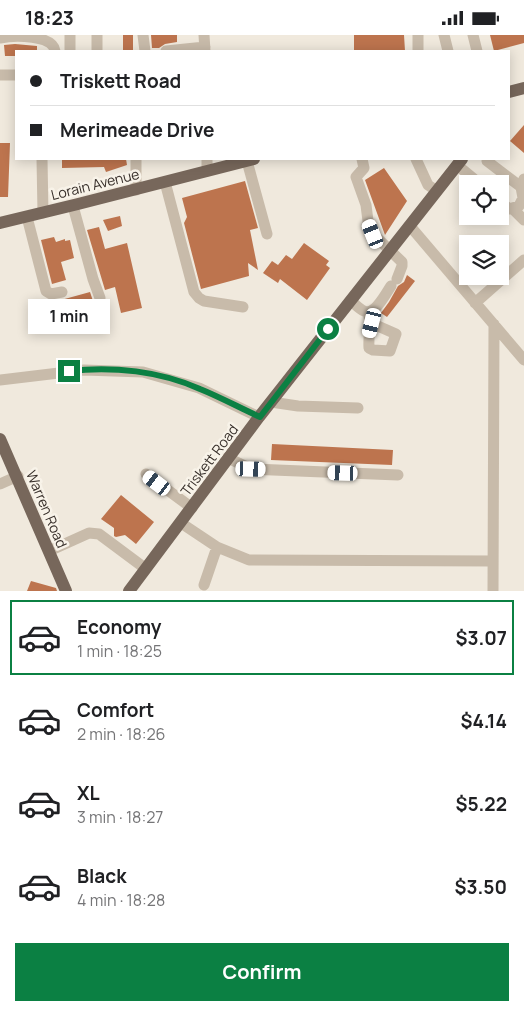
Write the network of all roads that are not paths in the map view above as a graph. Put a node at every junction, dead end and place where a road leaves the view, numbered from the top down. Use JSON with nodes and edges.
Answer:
{"nodes":[{"id":1,"x":70,"y":35,"type":"edge"},
{"id":2,"x":97,"y":35,"type":"edge"},
{"id":3,"x":143,"y":35,"type":"edge"},
{"id":4,"x":204,"y":35,"type":"edge"},
{"id":5,"x":418,"y":35,"type":"edge"},
{"id":6,"x":444,"y":35,"type":"edge"},
{"id":7,"x":473,"y":35,"type":"edge"},
{"id":8,"x":0,"y":37,"type":"edge"},
{"id":9,"x":205,"y":49,"type":"edge"},
{"id":10,"x":55,"y":50,"type":"edge"},
{"id":11,"x":70,"y":50,"type":"edge"},
{"id":12,"x":97,"y":50,"type":"edge"},
{"id":13,"x":145,"y":50,"type":"edge"},
{"id":14,"x":186,"y":50,"type":"edge"},
{"id":15,"x":418,"y":50,"type":"edge"},
{"id":16,"x":448,"y":50,"type":"edge"},
{"id":17,"x":477,"y":50,"type":"edge"},
{"id":18,"x":0,"y":75,"type":"edge"},
{"id":19,"x":15,"y":75,"type":"edge"},
{"id":20,"x":524,"y":88,"type":"edge"},
{"id":21,"x":510,"y":91,"type":"edge"},
{"id":22,"x":42,"y":160,"type":"edge"},
{"id":23,"x":136,"y":160,"type":"edge"},
{"id":24,"x":251,"y":160,"type":"edge"},
{"id":25,"x":362,"y":160,"type":"edge"},
{"id":26,"x":416,"y":160,"type":"edge"},
{"id":27,"x":487,"y":161,"type":"dead end"},
{"id":28,"x":459,"y":162,"type":"edge"},
{"id":29,"x":207,"y":165,"type":"edge"},
{"id":30,"x":471,"y":175,"type":"edge"},
{"id":31,"x":165,"y":182,"type":"junction"},
{"id":32,"x":136,"y":190,"type":"junction"},
{"id":33,"x":523,"y":190,"type":"edge"},
{"id":34,"x":437,"y":191,"type":"junction"},
{"id":35,"x":73,"y":206,"type":"junction"},
{"id":36,"x":512,"y":208,"type":"junction"},
{"id":37,"x":509,"y":209,"type":"edge"},
{"id":38,"x":44,"y":213,"type":"junction"},
{"id":39,"x":27,"y":217,"type":"junction"},
{"id":40,"x":524,"y":220,"type":"edge"},
{"id":41,"x":0,"y":223,"type":"edge"},
{"id":42,"x":410,"y":226,"type":"junction"},
{"id":43,"x":267,"y":234,"type":"dead end"},
{"id":44,"x":391,"y":251,"type":"junction"},
{"id":45,"x":524,"y":260,"type":"edge"},
{"id":46,"x":62,"y":292,"type":"dead end"},
{"id":47,"x":100,"y":298,"type":"dead end"},
{"id":48,"x":351,"y":301,"type":"junction"},
{"id":49,"x":475,"y":303,"type":"junction"},
{"id":50,"x":243,"y":307,"type":"dead end"},
{"id":51,"x":368,"y":312,"type":"junction"},
{"id":52,"x":372,"y":323,"type":"dead end"},
{"id":53,"x":494,"y":324,"type":"junction"},
{"id":54,"x":524,"y":360,"type":"edge"},
{"id":55,"x":0,"y":380,"type":"edge"},
{"id":56,"x":271,"y":402,"type":"junction"},
{"id":57,"x":358,"y":408,"type":"dead end"},
{"id":58,"x":260,"y":417,"type":"junction"},
{"id":59,"x":0,"y":439,"type":"edge"},
{"id":60,"x":228,"y":459,"type":"junction"},
{"id":61,"x":146,"y":474,"type":"dead end"},
{"id":62,"x":398,"y":475,"type":"dead end"},
{"id":63,"x":18,"y":476,"type":"junction"},
{"id":64,"x":0,"y":484,"type":"edge"},
{"id":65,"x":192,"y":508,"type":"junction"},
{"id":66,"x":181,"y":523,"type":"junction"},
{"id":67,"x":217,"y":547,"type":"junction"},
{"id":68,"x":49,"y":551,"type":"junction"},
{"id":69,"x":493,"y":561,"type":"junction"},
{"id":70,"x":146,"y":569,"type":"junction"},
{"id":71,"x":204,"y":585,"type":"dead end"},
{"id":72,"x":66,"y":591,"type":"edge"},
{"id":73,"x":128,"y":591,"type":"edge"},
{"id":74,"x":493,"y":591,"type":"edge"}],
"edges":[{"from":1,"to":11,"type":"street"},
{"from":2,"to":12,"type":"street"},
{"from":3,"to":13,"type":"street"},
{"from":4,"to":9,"type":"street"},
{"from":5,"to":15,"type":"street"},
{"from":6,"to":16,"type":"street"},
{"from":7,"to":17,"type":"street"},
{"from":8,"to":10,"type":"street"},
{"from":9,"to":14,"type":"street"},
{"from":18,"to":19,"type":"street"},
{"from":20,"to":21,"type":"main road"},
{"from":22,"to":38,"type":"street"},
{"from":23,"to":32,"type":"street"},
{"from":24,"to":29,"type":"main road","name":"Lorain Avenue"},
{"from":24,"to":43,"type":"street"},
{"from":25,"to":44,"type":"street"},
{"from":26,"to":34,"type":"street"},
{"from":27,"to":33,"type":"street"},
{"from":28,"to":30,"type":"street"},
{"from":28,"to":34,"type":"main road","name":"Triskett Road"},
{"from":29,"to":31,"type":"main road","name":"Lorain Avenue"},
{"from":31,"to":32,"type":"main road","name":"Lorain Avenue"},
{"from":31,"to":50,"type":"street"},
{"from":32,"to":35,"type":"main road","name":"Lorain Avenue"},
{"from":33,"to":36,"type":"street"},
{"from":34,"to":42,"type":"main road","name":"Triskett Road"},
{"from":35,"to":38,"type":"main road","name":"Lorain Avenue"},
{"from":35,"to":47,"type":"street"},
{"from":36,"to":37,"type":"street"},
{"from":36,"to":40,"type":"street"},
{"from":38,"to":39,"type":"main road","name":"Lorain Avenue"},
{"from":39,"to":41,"type":"main road","name":"Lorain Avenue"},
{"from":39,"to":46,"type":"street"},
{"from":42,"to":44,"type":"main road","name":"Triskett Road"},
{"from":42,"to":49,"type":"street"},
{"from":44,"to":48,"type":"main road","name":"Triskett Road"},
{"from":44,"to":51,"type":"street"},
{"from":45,"to":49,"type":"street"},
{"from":48,"to":51,"type":"street"},
{"from":48,"to":56,"type":"main road","name":"Triskett Road"},
{"from":49,"to":53,"type":"street"},
{"from":51,"to":52,"type":"street"},
{"from":53,"to":54,"type":"street"},
{"from":53,"to":69,"type":"street"},
{"from":55,"to":58,"type":"street"},
{"from":56,"to":57,"type":"street"},
{"from":56,"to":58,"type":"main road","name":"Triskett Road"},
{"from":58,"to":60,"type":"main road","name":"Triskett Road"},
{"from":59,"to":63,"type":"main road","name":"Warren Road"},
{"from":60,"to":62,"type":"street"},
{"from":60,"to":65,"type":"main road","name":"Triskett Road"},
{"from":61,"to":65,"type":"street"},
{"from":63,"to":64,"type":"street"},
{"from":63,"to":68,"type":"main road","name":"Warren Road"},
{"from":65,"to":66,"type":"main road","name":"Triskett Road"},
{"from":66,"to":67,"type":"street"},
{"from":66,"to":70,"type":"main road","name":"Triskett Road"},
{"from":67,"to":69,"type":"street"},
{"from":67,"to":71,"type":"street"},
{"from":68,"to":70,"type":"street"},
{"from":68,"to":72,"type":"main road","name":"Warren Road"},
{"from":69,"to":74,"type":"street"},
{"from":70,"to":73,"type":"main road","name":"Triskett Road"}]}
